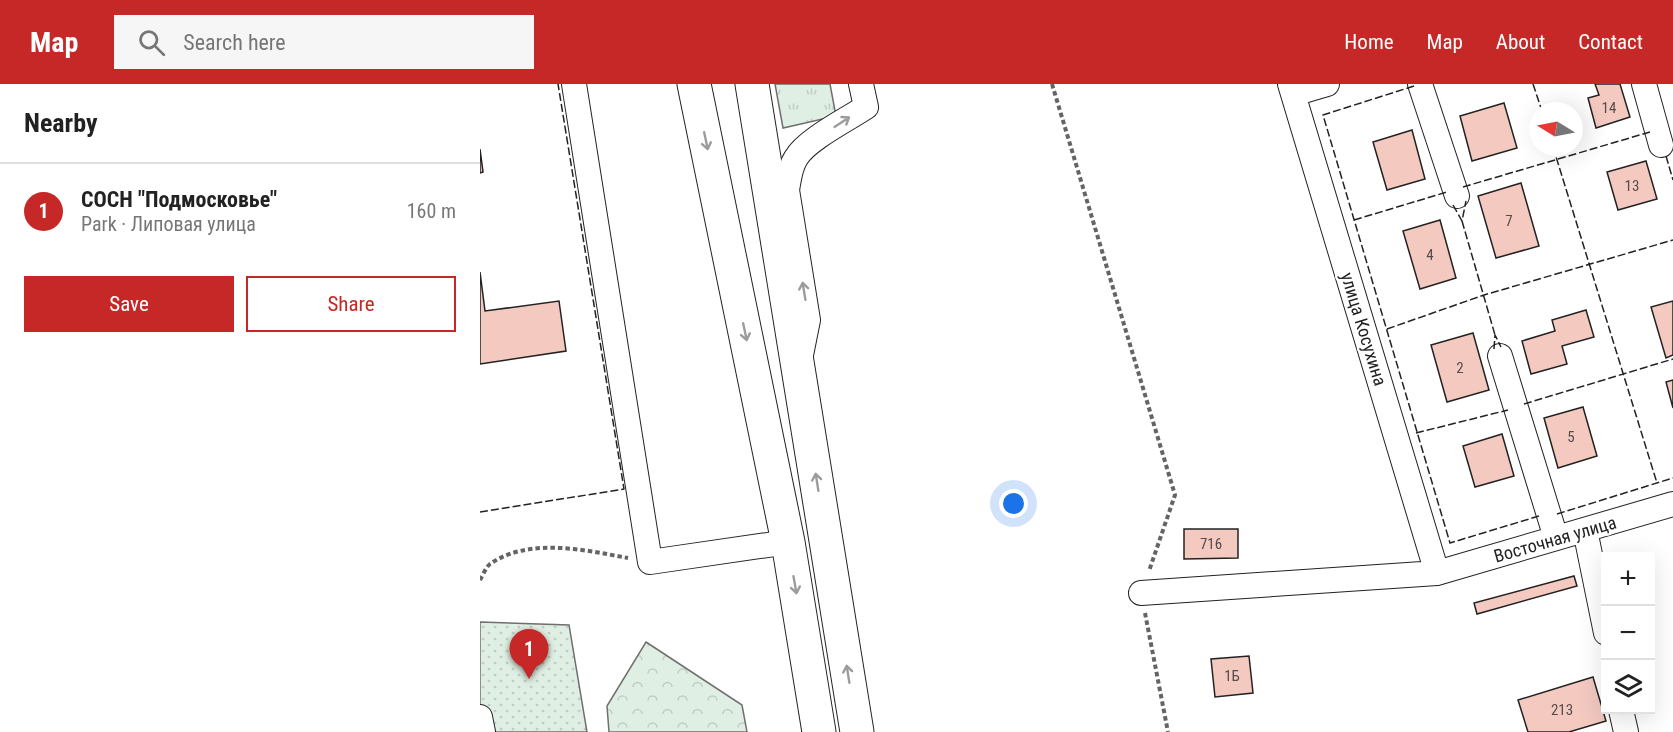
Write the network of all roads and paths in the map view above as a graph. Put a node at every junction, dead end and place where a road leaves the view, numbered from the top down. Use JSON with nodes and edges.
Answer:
{"nodes":[{"id":1,"x":574,"y":84,"type":"edge"},
{"id":2,"x":694,"y":84,"type":"edge"},
{"id":3,"x":752,"y":84,"type":"edge"},
{"id":4,"x":1052,"y":84,"type":"edge"},
{"id":5,"x":1327,"y":84,"type":"edge"},
{"id":6,"x":1420,"y":84,"type":"edge"},
{"id":7,"x":1644,"y":84,"type":"edge"},
{"id":8,"x":1292,"y":89,"type":"edge"},
{"id":9,"x":863,"y":95,"type":"edge"},
{"id":10,"x":1661,"y":145,"type":"dead end"},
{"id":11,"x":1457,"y":196,"type":"dead end"},
{"id":12,"x":1500,"y":356,"type":"dead end"},
{"id":13,"x":798,"y":369,"type":"junction"},
{"id":14,"x":1673,"y":504,"type":"edge"},
{"id":15,"x":1585,"y":530,"type":"junction"},
{"id":16,"x":1556,"y":538,"type":"junction"},
{"id":17,"x":788,"y":542,"type":"junction"},
{"id":18,"x":650,"y":562,"type":"junction"},
{"id":19,"x":1437,"y":573,"type":"junction"},
{"id":20,"x":480,"y":580,"type":"edge"},
{"id":21,"x":1141,"y":593,"type":"junction"},
{"id":22,"x":1601,"y":612,"type":"edge"},
{"id":23,"x":1622,"y":714,"type":"edge"},
{"id":24,"x":480,"y":717,"type":"edge"},
{"id":25,"x":483,"y":732,"type":"edge"},
{"id":26,"x":819,"y":732,"type":"edge"},
{"id":27,"x":857,"y":732,"type":"edge"},
{"id":28,"x":1168,"y":732,"type":"edge"},
{"id":29,"x":1626,"y":732,"type":"edge"}],
"edges":[{"from":1,"to":18,"type":"street"},
{"from":2,"to":17,"type":"highway","one_way":true},
{"from":3,"to":13,"type":"highway"},
{"from":4,"to":21,"type":"path"},
{"from":5,"to":8,"type":"street"},
{"from":6,"to":11,"type":"street"},
{"from":7,"to":10,"type":"street"},
{"from":8,"to":19,"type":"street","name":"улица Косухина"},
{"from":13,"to":9,"type":"street","one_way":true},
{"from":12,"to":16,"type":"street"},
{"from":27,"to":13,"type":"highway","one_way":true},
{"from":14,"to":15,"type":"street","name":"Восточная улица"},
{"from":15,"to":16,"type":"street","name":"Восточная улица"},
{"from":15,"to":22,"type":"street"},
{"from":16,"to":19,"type":"street","name":"Восточная улица"},
{"from":17,"to":18,"type":"street"},
{"from":17,"to":26,"type":"highway","one_way":true},
{"from":18,"to":20,"type":"path"},
{"from":19,"to":21,"type":"street","name":"Восточная улица"},
{"from":21,"to":28,"type":"path"},
{"from":23,"to":29,"type":"street"},
{"from":24,"to":25,"type":"street"}]}
